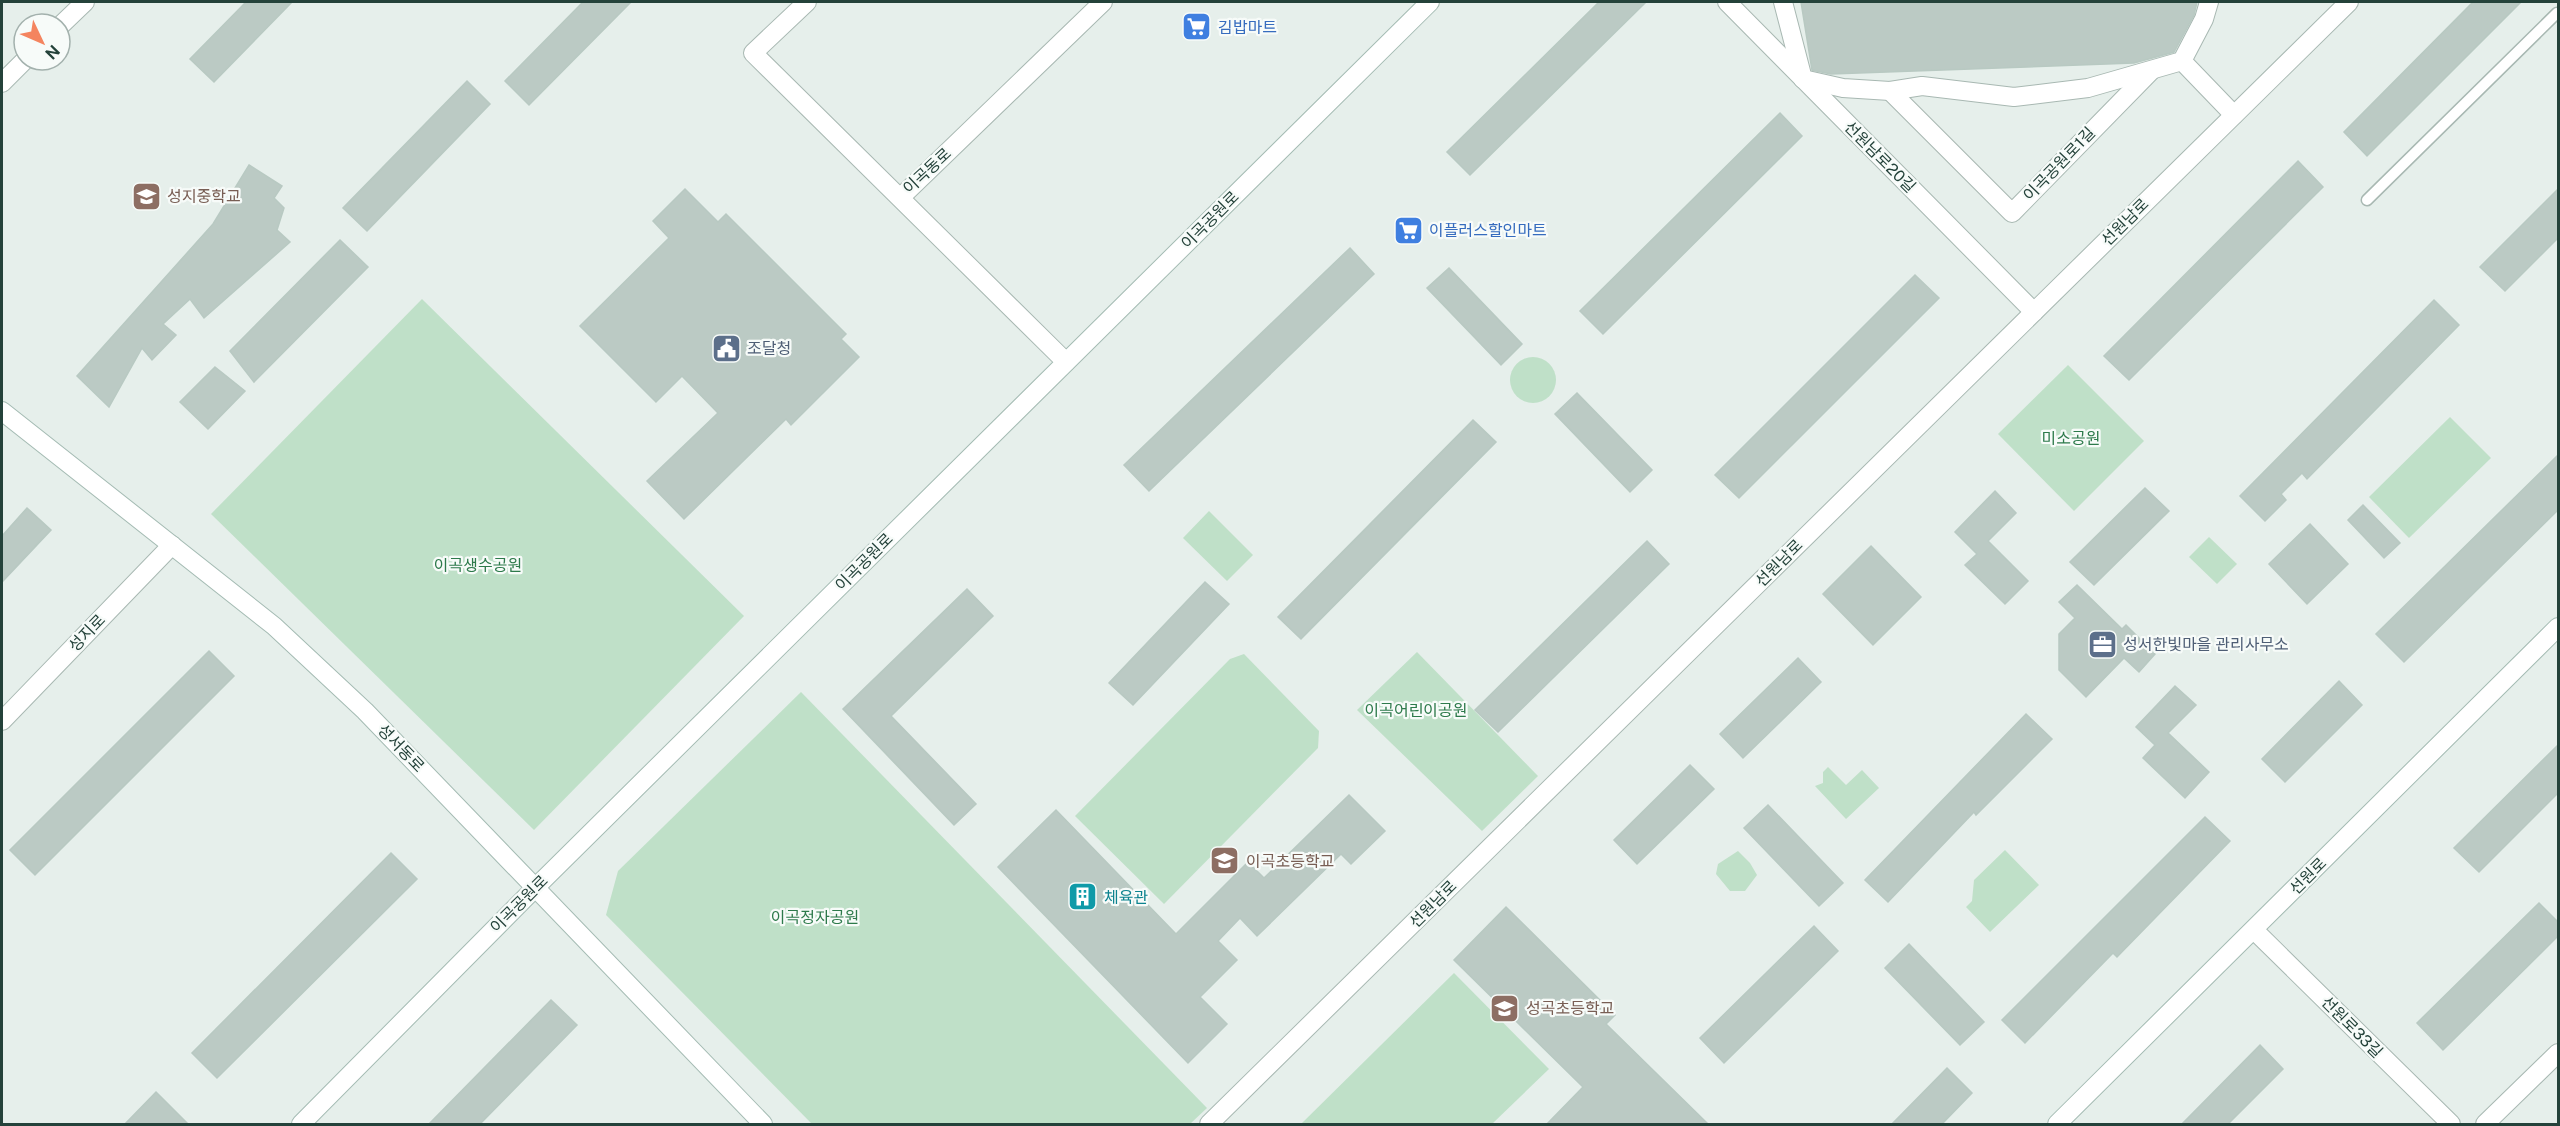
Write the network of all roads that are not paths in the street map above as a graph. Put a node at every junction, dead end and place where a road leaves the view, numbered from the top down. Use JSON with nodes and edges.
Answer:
{"nodes":[{"id":1,"x":85,"y":2,"type":"edge"},
{"id":2,"x":807,"y":2,"type":"edge"},
{"id":3,"x":1103,"y":2,"type":"edge"},
{"id":4,"x":1430,"y":2,"type":"edge"},
{"id":5,"x":1727,"y":2,"type":"edge"},
{"id":6,"x":1784,"y":2,"type":"edge"},
{"id":7,"x":2209,"y":2,"type":"edge"},
{"id":8,"x":2222,"y":2,"type":"edge"},
{"id":9,"x":2349,"y":2,"type":"edge"},
{"id":10,"x":72,"y":14,"type":"edge"},
{"id":11,"x":2559,"y":14,"type":"edge"},
{"id":12,"x":2204,"y":19,"type":"junction"},
{"id":13,"x":2182,"y":61,"type":"junction"},
{"id":14,"x":2152,"y":70,"type":"junction"},
{"id":15,"x":13,"y":72,"type":"edge"},
{"id":16,"x":1803,"y":79,"type":"junction"},
{"id":17,"x":2,"y":83,"type":"edge"},
{"id":18,"x":1890,"y":91,"type":"junction"},
{"id":19,"x":2234,"y":115,"type":"junction"},
{"id":20,"x":901,"y":197,"type":"junction"},
{"id":21,"x":2367,"y":200,"type":"dead end"},
{"id":22,"x":2034,"y":312,"type":"junction"},
{"id":23,"x":1066,"y":362,"type":"junction"},
{"id":24,"x":2,"y":411,"type":"edge"},
{"id":25,"x":172,"y":545,"type":"junction"},
{"id":26,"x":2559,"y":627,"type":"edge"},
{"id":27,"x":2,"y":720,"type":"edge"},
{"id":28,"x":536,"y":887,"type":"junction"},
{"id":29,"x":2254,"y":930,"type":"junction"},
{"id":30,"x":2559,"y":1053,"type":"edge"},
{"id":31,"x":301,"y":1125,"type":"edge"},
{"id":32,"x":763,"y":1125,"type":"edge"},
{"id":33,"x":1209,"y":1125,"type":"edge"},
{"id":34,"x":2057,"y":1125,"type":"edge"},
{"id":35,"x":2451,"y":1125,"type":"edge"},
{"id":36,"x":2485,"y":1125,"type":"edge"}],
"edges":[{"from":1,"to":10,"type":"street"},
{"from":2,"to":20,"type":"street","name":"이곡동로"},
{"from":3,"to":20,"type":"street","name":"이곡동로"},
{"from":4,"to":23,"type":"street","name":"이곡공원로"},
{"from":5,"to":16,"type":"street","name":"선원남로20길"},
{"from":6,"to":16,"type":"street"},
{"from":7,"to":12,"type":"street"},
{"from":8,"to":12,"type":"street"},
{"from":9,"to":19,"type":"street","name":"선원남로"},
{"from":11,"to":21,"type":"lane"},
{"from":12,"to":13,"type":"street"},
{"from":13,"to":14,"type":"street","name":"이곡공원로1길"},
{"from":13,"to":19,"type":"street"},
{"from":14,"to":18,"type":"street","name":"이곡공원로1길"},
{"from":14,"to":18,"type":"street","name":"이곡공원로1길"},
{"from":15,"to":17,"type":"street"},
{"from":16,"to":18,"type":"street","name":"이곡공원로1길"},
{"from":16,"to":22,"type":"street","name":"선원남로20길"},
{"from":19,"to":22,"type":"street","name":"선원남로"},
{"from":20,"to":23,"type":"street"},
{"from":22,"to":33,"type":"street","name":"선원남로"},
{"from":23,"to":28,"type":"street","name":"이곡공원로"},
{"from":24,"to":25,"type":"street","name":"성서동로"},
{"from":25,"to":27,"type":"street","name":"성지로"},
{"from":25,"to":28,"type":"street","name":"성서동로"},
{"from":26,"to":29,"type":"street","name":"선원로"},
{"from":28,"to":31,"type":"street","name":"이곡공원로"},
{"from":28,"to":32,"type":"street","name":"성서동로"},
{"from":29,"to":34,"type":"street","name":"선원로"},
{"from":29,"to":35,"type":"street","name":"선원로33길"},
{"from":30,"to":36,"type":"street"}]}
